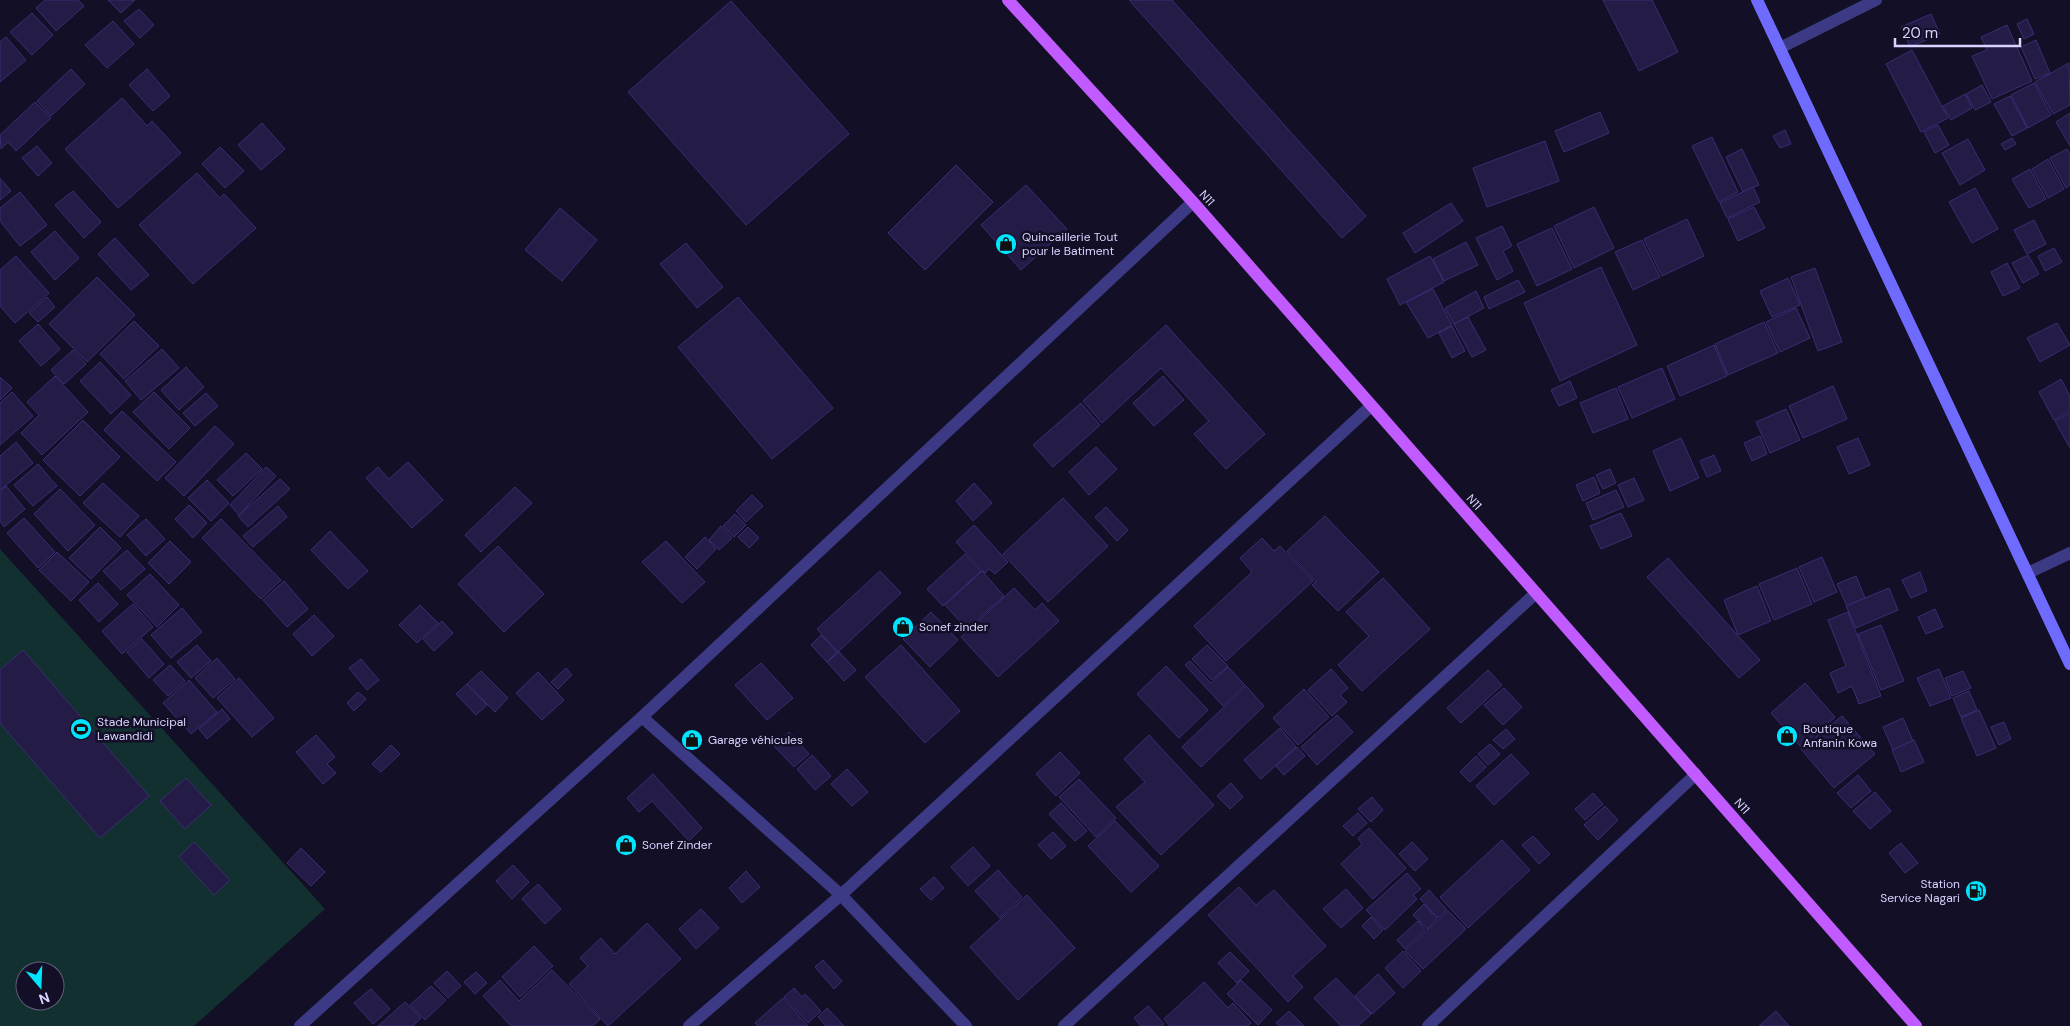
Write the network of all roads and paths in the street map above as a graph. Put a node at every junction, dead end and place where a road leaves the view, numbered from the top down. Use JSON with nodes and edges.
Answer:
{"nodes":[{"id":1,"x":1008,"y":0,"type":"edge"},
{"id":2,"x":1757,"y":0,"type":"edge"},
{"id":3,"x":1876,"y":0,"type":"edge"},
{"id":4,"x":1780,"y":48,"type":"junction"},
{"id":5,"x":1193,"y":202,"type":"junction"},
{"id":6,"x":1372,"y":406,"type":"junction"},
{"id":7,"x":2070,"y":553,"type":"edge"},
{"id":8,"x":2028,"y":573,"type":"junction"},
{"id":9,"x":1536,"y":593,"type":"junction"},
{"id":10,"x":2070,"y":664,"type":"edge"},
{"id":11,"x":642,"y":717,"type":"junction"},
{"id":12,"x":1696,"y":774,"type":"junction"},
{"id":13,"x":840,"y":895,"type":"junction"},
{"id":14,"x":300,"y":1026,"type":"edge"},
{"id":15,"x":689,"y":1026,"type":"edge"},
{"id":16,"x":966,"y":1026,"type":"edge"},
{"id":17,"x":1064,"y":1026,"type":"edge"},
{"id":18,"x":1428,"y":1026,"type":"edge"},
{"id":19,"x":1916,"y":1026,"type":"edge"}],
"edges":[{"from":1,"to":5,"type":"main road","name":"N11"},
{"from":2,"to":4,"type":"street"},
{"from":3,"to":4,"type":"street"},
{"from":4,"to":8,"type":"street"},
{"from":5,"to":6,"type":"main road","name":"N11"},
{"from":5,"to":11,"type":"street"},
{"from":6,"to":9,"type":"main road","name":"N11"},
{"from":6,"to":13,"type":"street"},
{"from":7,"to":8,"type":"street"},
{"from":8,"to":10,"type":"street"},
{"from":9,"to":12,"type":"main road","name":"N11"},
{"from":9,"to":17,"type":"street"},
{"from":11,"to":13,"type":"street"},
{"from":11,"to":14,"type":"street"},
{"from":12,"to":18,"type":"street"},
{"from":12,"to":19,"type":"main road","name":"N11"},
{"from":13,"to":15,"type":"street"},
{"from":13,"to":16,"type":"street"}]}
